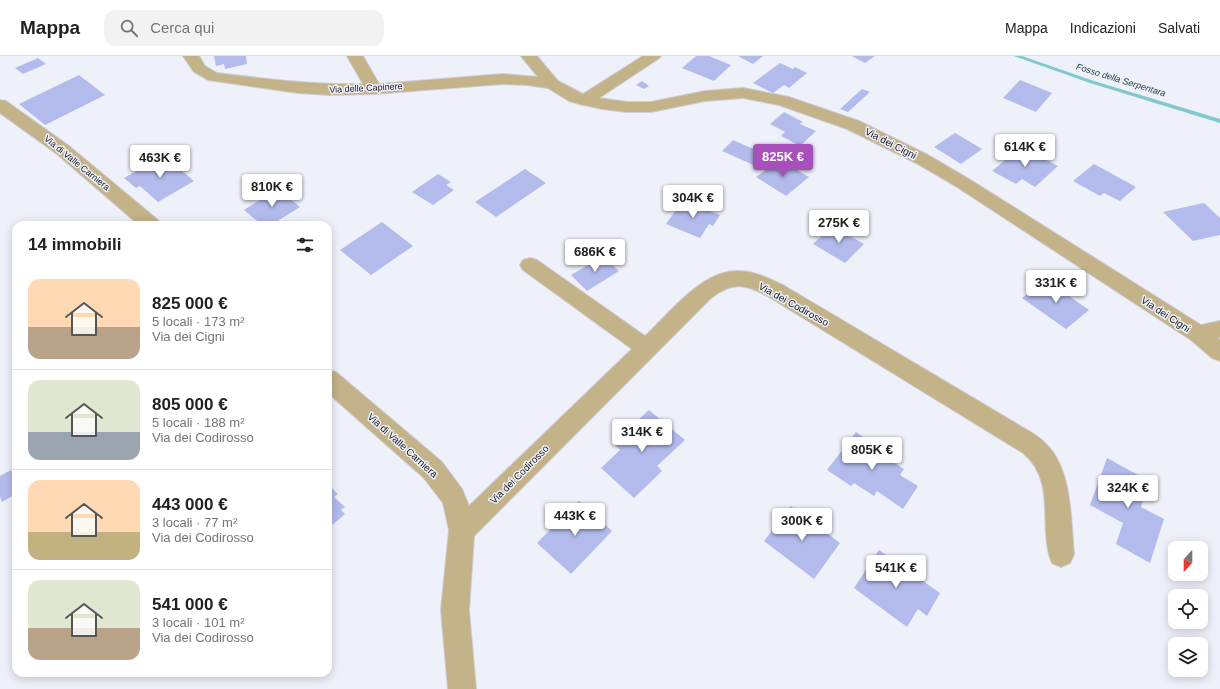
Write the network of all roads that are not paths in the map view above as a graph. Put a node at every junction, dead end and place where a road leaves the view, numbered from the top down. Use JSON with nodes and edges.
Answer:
{"nodes":[{"id":1,"x":190,"y":56,"type":"edge"},
{"id":2,"x":355,"y":56,"type":"edge"},
{"id":3,"x":529,"y":56,"type":"edge"},
{"id":4,"x":653,"y":56,"type":"edge"},
{"id":5,"x":552,"y":84,"type":"junction"},
{"id":6,"x":374,"y":89,"type":"junction"},
{"id":7,"x":585,"y":100,"type":"junction"},
{"id":8,"x":0,"y":105,"type":"edge"},
{"id":9,"x":146,"y":221,"type":"edge"},
{"id":10,"x":530,"y":265,"type":"dead end"},
{"id":11,"x":1220,"y":329,"type":"edge"},
{"id":12,"x":1198,"y":334,"type":"junction"},
{"id":13,"x":646,"y":348,"type":"junction"},
{"id":14,"x":1220,"y":352,"type":"edge"},
{"id":15,"x":332,"y":382,"type":"edge"},
{"id":16,"x":462,"y":530,"type":"junction"},
{"id":17,"x":1061,"y":554,"type":"dead end"},
{"id":18,"x":462,"y":689,"type":"edge"}],
"edges":[{"from":1,"to":6,"type":"street","name":"Via delle Capinere"},
{"from":2,"to":6,"type":"street"},
{"from":3,"to":5,"type":"street","name":"Via dei Cigni"},
{"from":4,"to":7,"type":"street"},
{"from":5,"to":6,"type":"street","name":"Via delle Capinere"},
{"from":5,"to":7,"type":"street","name":"Via dei Cigni"},
{"from":7,"to":12,"type":"street","name":"Via dei Cigni"},
{"from":8,"to":9,"type":"street","name":"Via di Valle Carniera"},
{"from":10,"to":13,"type":"street"},
{"from":11,"to":12,"type":"street"},
{"from":12,"to":14,"type":"street","name":"Via dei Cigni"},
{"from":13,"to":16,"type":"street","name":"Via dei Codirosso"},
{"from":13,"to":17,"type":"street","name":"Via dei Codirosso"},
{"from":15,"to":16,"type":"street","name":"Via di Valle Carniera"},
{"from":16,"to":18,"type":"street","name":"Via di Valle Carniera"}]}
